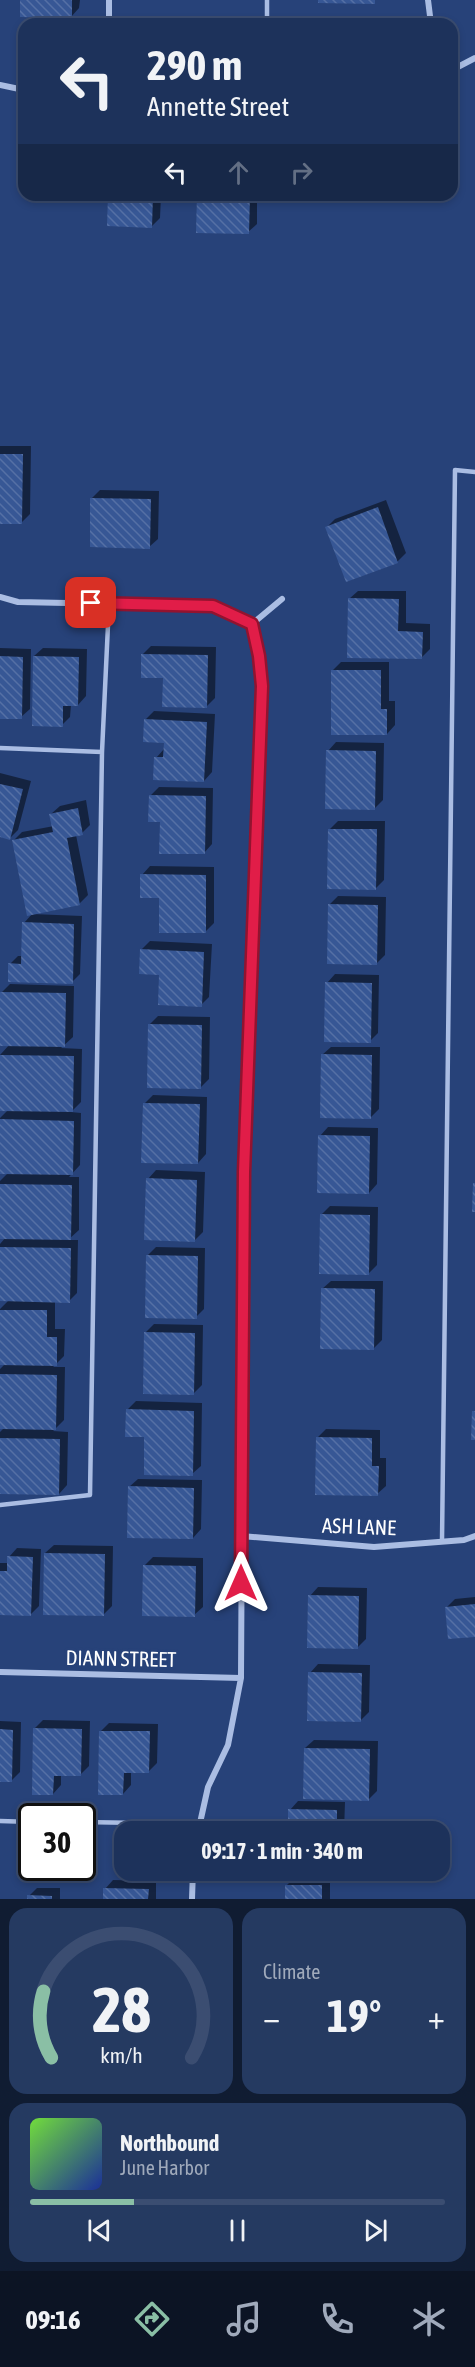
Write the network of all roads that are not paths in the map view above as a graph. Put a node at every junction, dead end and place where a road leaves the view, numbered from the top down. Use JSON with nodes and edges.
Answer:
{"nodes":[{"id":1,"x":109,"y":0,"type":"edge"},
{"id":2,"x":267,"y":0,"type":"edge"},
{"id":3,"x":428,"y":0,"type":"edge"},
{"id":4,"x":109,"y":18,"type":"edge"},
{"id":5,"x":267,"y":18,"type":"edge"},
{"id":6,"x":430,"y":18,"type":"edge"},
{"id":7,"x":475,"y":58,"type":"edge"},
{"id":8,"x":458,"y":66,"type":"edge"},
{"id":9,"x":0,"y":85,"type":"edge"},
{"id":10,"x":18,"y":89,"type":"edge"},
{"id":11,"x":475,"y":472,"type":"edge"},
{"id":12,"x":0,"y":597,"type":"edge"},
{"id":13,"x":282,"y":598,"type":"dead end"},
{"id":14,"x":109,"y":604,"type":"junction"},
{"id":15,"x":252,"y":624,"type":"junction"},
{"id":16,"x":0,"y":748,"type":"edge"},
{"id":17,"x":102,"y":752,"type":"junction"},
{"id":18,"x":0,"y":1505,"type":"edge"},
{"id":19,"x":241,"y":1536,"type":"junction"},
{"id":20,"x":475,"y":1536,"type":"edge"},
{"id":21,"x":442,"y":1541,"type":"junction"},
{"id":22,"x":0,"y":1672,"type":"edge"},
{"id":23,"x":241,"y":1678,"type":"junction"},
{"id":24,"x":0,"y":1821,"type":"edge"},
{"id":25,"x":200,"y":1821,"type":"edge"},
{"id":26,"x":18,"y":1822,"type":"edge"},
{"id":27,"x":96,"y":1822,"type":"edge"},
{"id":28,"x":114,"y":1823,"type":"edge"},
{"id":29,"x":193,"y":1881,"type":"edge"},
{"id":30,"x":192,"y":1899,"type":"edge"}],
"edges":[{"from":1,"to":4,"type":"street"},
{"from":2,"to":5,"type":"lane"},
{"from":3,"to":6,"type":"street"},
{"from":7,"to":8,"type":"street"},
{"from":9,"to":10,"type":"street"},
{"from":11,"to":21,"type":"lane"},
{"from":12,"to":14,"type":"street"},
{"from":13,"to":15,"type":"street"},
{"from":14,"to":15,"type":"street"},
{"from":14,"to":17,"type":"lane"},
{"from":15,"to":19,"type":"street"},
{"from":16,"to":17,"type":"lane"},
{"from":17,"to":18,"type":"lane"},
{"from":19,"to":21,"type":"street","name":"ASH LANE"},
{"from":19,"to":23,"type":"street"},
{"from":20,"to":21,"type":"street","name":"ASH LANE"},
{"from":22,"to":23,"type":"street","name":"DIANN STREET"},
{"from":23,"to":25,"type":"street"},
{"from":24,"to":26,"type":"lane"},
{"from":27,"to":28,"type":"lane"},
{"from":29,"to":30,"type":"street"}]}
